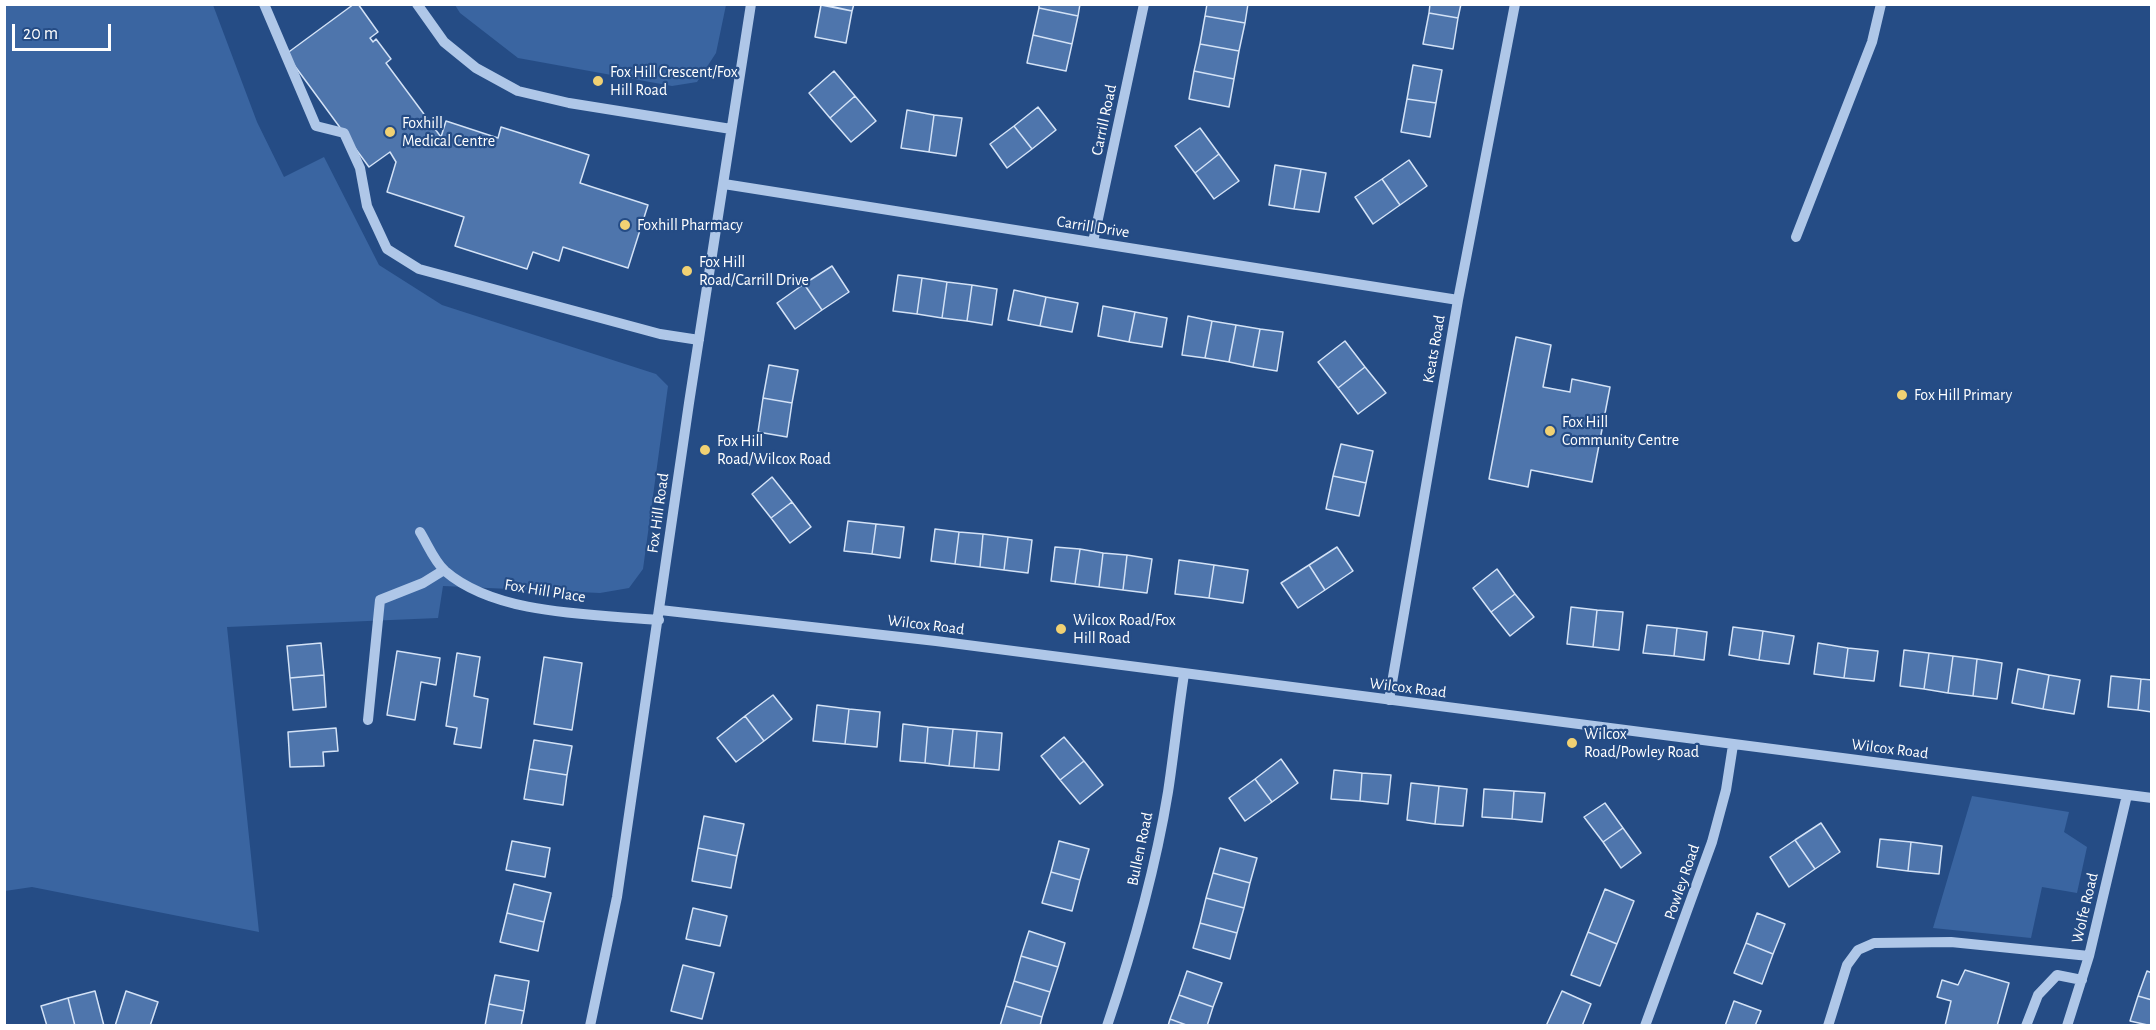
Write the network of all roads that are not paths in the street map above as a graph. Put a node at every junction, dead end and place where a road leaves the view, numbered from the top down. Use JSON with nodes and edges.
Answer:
{"nodes":[{"id":1,"x":264,"y":4,"type":"edge"},
{"id":2,"x":417,"y":4,"type":"edge"},
{"id":3,"x":751,"y":4,"type":"edge"},
{"id":4,"x":1144,"y":4,"type":"edge"},
{"id":5,"x":1515,"y":4,"type":"edge"},
{"id":6,"x":1881,"y":4,"type":"edge"},
{"id":7,"x":731,"y":129,"type":"junction"},
{"id":8,"x":724,"y":184,"type":"junction"},
{"id":9,"x":1796,"y":237,"type":"dead end"},
{"id":10,"x":1094,"y":242,"type":"junction"},
{"id":11,"x":1458,"y":300,"type":"junction"},
{"id":12,"x":699,"y":340,"type":"junction"},
{"id":13,"x":420,"y":532,"type":"dead end"},
{"id":14,"x":444,"y":570,"type":"junction"},
{"id":15,"x":659,"y":615,"type":"junction"},
{"id":16,"x":1184,"y":674,"type":"junction"},
{"id":17,"x":1389,"y":700,"type":"junction"},
{"id":18,"x":368,"y":720,"type":"dead end"},
{"id":19,"x":1733,"y":744,"type":"junction"},
{"id":20,"x":2127,"y":795,"type":"junction"},
{"id":21,"x":2151,"y":798,"type":"edge"},
{"id":22,"x":2090,"y":956,"type":"junction"},
{"id":23,"x":2082,"y":980,"type":"junction"},
{"id":24,"x":590,"y":1026,"type":"edge"},
{"id":25,"x":1107,"y":1026,"type":"edge"},
{"id":26,"x":1646,"y":1026,"type":"edge"},
{"id":27,"x":1828,"y":1026,"type":"edge"},
{"id":28,"x":2026,"y":1026,"type":"edge"},
{"id":29,"x":2067,"y":1026,"type":"edge"}],
"edges":[{"from":1,"to":12,"type":"street"},
{"from":2,"to":7,"type":"street"},
{"from":3,"to":7,"type":"street","name":"Fox Hill Road"},
{"from":4,"to":10,"type":"street","name":"Carrill Road"},
{"from":5,"to":11,"type":"street","name":"Keats Road"},
{"from":6,"to":9,"type":"street"},
{"from":7,"to":8,"type":"street","name":"Fox Hill Road"},
{"from":8,"to":10,"type":"street","name":"Carrill Drive"},
{"from":8,"to":12,"type":"street","name":"Fox Hill Road"},
{"from":10,"to":11,"type":"street","name":"Carrill Drive"},
{"from":11,"to":17,"type":"street","name":"Keats Road"},
{"from":12,"to":15,"type":"street","name":"Fox Hill Road"},
{"from":13,"to":14,"type":"street","name":"Fox Hill Place"},
{"from":14,"to":15,"type":"street","name":"Fox Hill Place"},
{"from":14,"to":18,"type":"street"},
{"from":15,"to":16,"type":"street","name":"Wilcox Road"},
{"from":15,"to":24,"type":"street","name":"Fox Hill Road"},
{"from":16,"to":17,"type":"street","name":"Wilcox Road"},
{"from":16,"to":25,"type":"street","name":"Bullen Road"},
{"from":17,"to":19,"type":"street","name":"Wilcox Road"},
{"from":19,"to":20,"type":"street","name":"Wilcox Road"},
{"from":19,"to":26,"type":"street","name":"Powley Road"},
{"from":20,"to":21,"type":"street","name":"Wilcox Road"},
{"from":20,"to":22,"type":"street","name":"Wolfe Road"},
{"from":22,"to":23,"type":"street","name":"Wolfe Road"},
{"from":22,"to":27,"type":"street"},
{"from":23,"to":28,"type":"street"},
{"from":23,"to":29,"type":"street","name":"Wolfe Road"}]}
